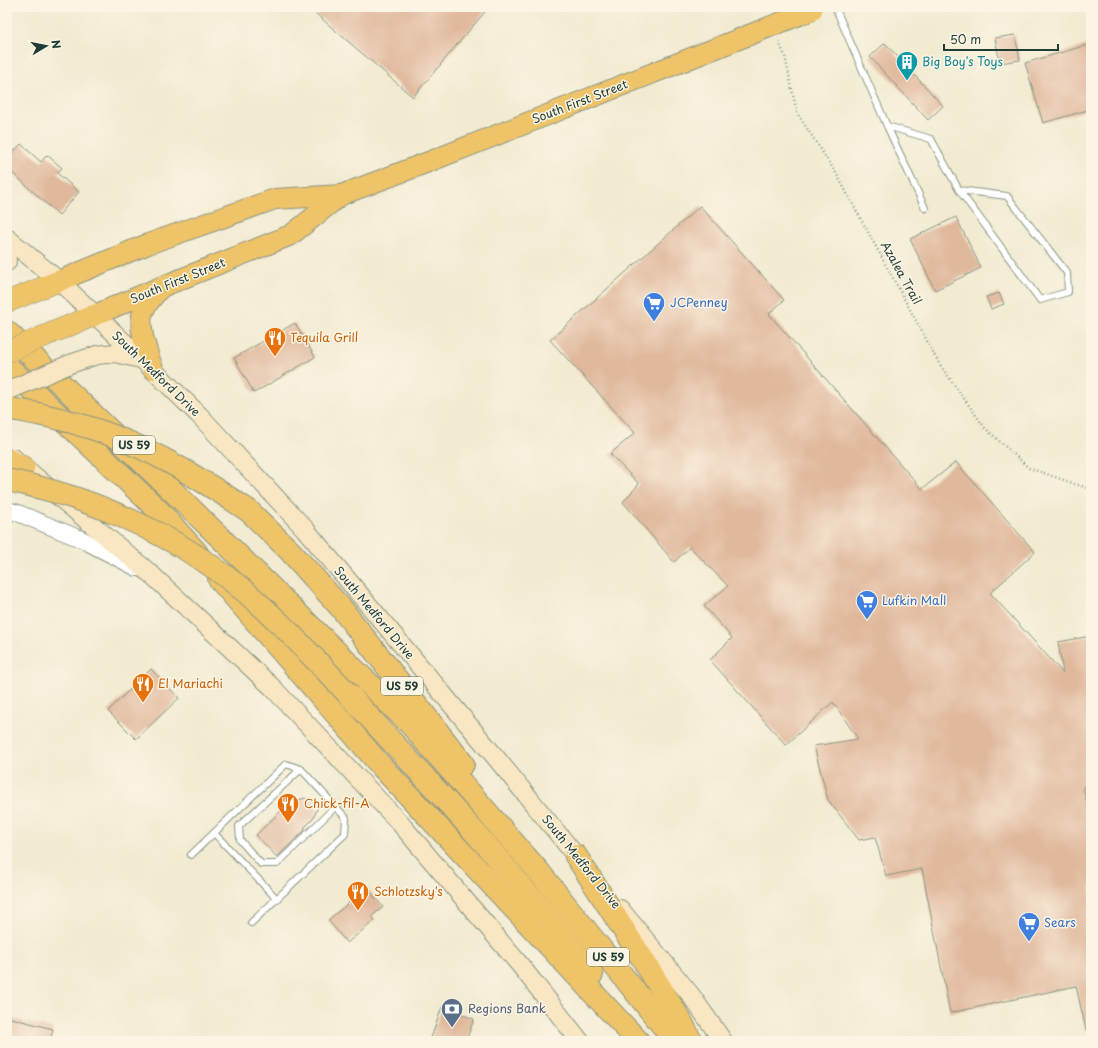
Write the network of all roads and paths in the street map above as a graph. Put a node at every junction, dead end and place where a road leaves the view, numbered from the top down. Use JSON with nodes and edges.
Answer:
{"nodes":[{"id":1,"x":835,"y":7,"type":"edge"},
{"id":2,"x":816,"y":8,"type":"edge"},
{"id":3,"x":775,"y":35,"type":"dead end"},
{"id":4,"x":887,"y":126,"type":"junction"},
{"id":5,"x":959,"y":190,"type":"junction"},
{"id":6,"x":341,"y":195,"type":"junction"},
{"id":7,"x":926,"y":208,"type":"dead end"},
{"id":8,"x":7,"y":238,"type":"edge"},
{"id":9,"x":59,"y":281,"type":"junction"},
{"id":10,"x":161,"y":286,"type":"junction"},
{"id":11,"x":7,"y":302,"type":"edge"},
{"id":12,"x":95,"y":315,"type":"junction"},
{"id":13,"x":7,"y":332,"type":"edge"},
{"id":14,"x":7,"y":352,"type":"edge"},
{"id":15,"x":148,"y":365,"type":"junction"},
{"id":16,"x":7,"y":366,"type":"edge"},
{"id":17,"x":7,"y":391,"type":"edge"},
{"id":18,"x":7,"y":408,"type":"edge"},
{"id":19,"x":7,"y":453,"type":"edge"},
{"id":20,"x":16,"y":463,"type":"edge"},
{"id":21,"x":7,"y":480,"type":"edge"},
{"id":22,"x":1091,"y":491,"type":"edge"},
{"id":23,"x":7,"y":510,"type":"edge"},
{"id":24,"x":153,"y":576,"type":"junction"},
{"id":25,"x":301,"y":769,"type":"junction"},
{"id":26,"x":335,"y":806,"type":"junction"},
{"id":27,"x":214,"y":832,"type":"junction"},
{"id":28,"x":191,"y":855,"type":"dead end"},
{"id":29,"x":576,"y":856,"type":"junction"},
{"id":30,"x":540,"y":873,"type":"junction"},
{"id":31,"x":277,"y":899,"type":"junction"},
{"id":32,"x":251,"y":923,"type":"dead end"},
{"id":33,"x":580,"y":1041,"type":"edge"},
{"id":34,"x":638,"y":1041,"type":"edge"},
{"id":35,"x":642,"y":1041,"type":"edge"},
{"id":36,"x":676,"y":1041,"type":"edge"},
{"id":37,"x":691,"y":1041,"type":"edge"},
{"id":38,"x":723,"y":1041,"type":"edge"}],
"edges":[{"from":1,"to":4,"type":"lane"},
{"from":2,"to":6,"type":"main road","name":"South First Street","bridge":true},
{"from":3,"to":22,"type":"path","name":"Azalea Trail"},
{"from":4,"to":5,"type":"lane"},
{"from":4,"to":7,"type":"lane"},
{"from":5,"to":5,"type":"lane"},
{"from":6,"to":9,"type":"main road","name":"South First Street"},
{"from":6,"to":10,"type":"main road","name":"South First Street"},
{"from":8,"to":9,"type":"main road","name":"South Medford Drive"},
{"from":9,"to":11,"type":"highway","name":"South First Street"},
{"from":9,"to":12,"type":"main road","name":"South Medford Drive"},
{"from":10,"to":12,"type":"main road","name":"South First Street"},
{"from":10,"to":15,"type":"main road"},
{"from":12,"to":14,"type":"highway","name":"South First Street","bridge":true},
{"from":12,"to":15,"type":"main road","name":"South Medford Drive"},
{"from":13,"to":30,"type":"highway"},
{"from":15,"to":17,"type":"main road","bridge":true},
{"from":15,"to":29,"type":"main road","name":"South Medford Drive"},
{"from":16,"to":34,"type":"highway"},
{"from":18,"to":30,"type":"highway","number":"US 59","bridge":true},
{"from":19,"to":20,"type":"main road"},
{"from":20,"to":24,"type":"main road"},
{"from":21,"to":35,"type":"highway","number":"US 59","bridge":true},
{"from":23,"to":24,"type":"street"},
{"from":24,"to":33,"type":"main road"},
{"from":25,"to":26,"type":"lane"},
{"from":25,"to":26,"type":"lane"},
{"from":25,"to":27,"type":"lane"},
{"from":26,"to":31,"type":"lane"},
{"from":27,"to":28,"type":"lane"},
{"from":27,"to":31,"type":"lane"},
{"from":29,"to":37,"type":"highway"},
{"from":29,"to":38,"type":"main road","name":"South Medford Drive"},
{"from":30,"to":36,"type":"highway","number":"US 59"},
{"from":31,"to":32,"type":"lane"}]}
